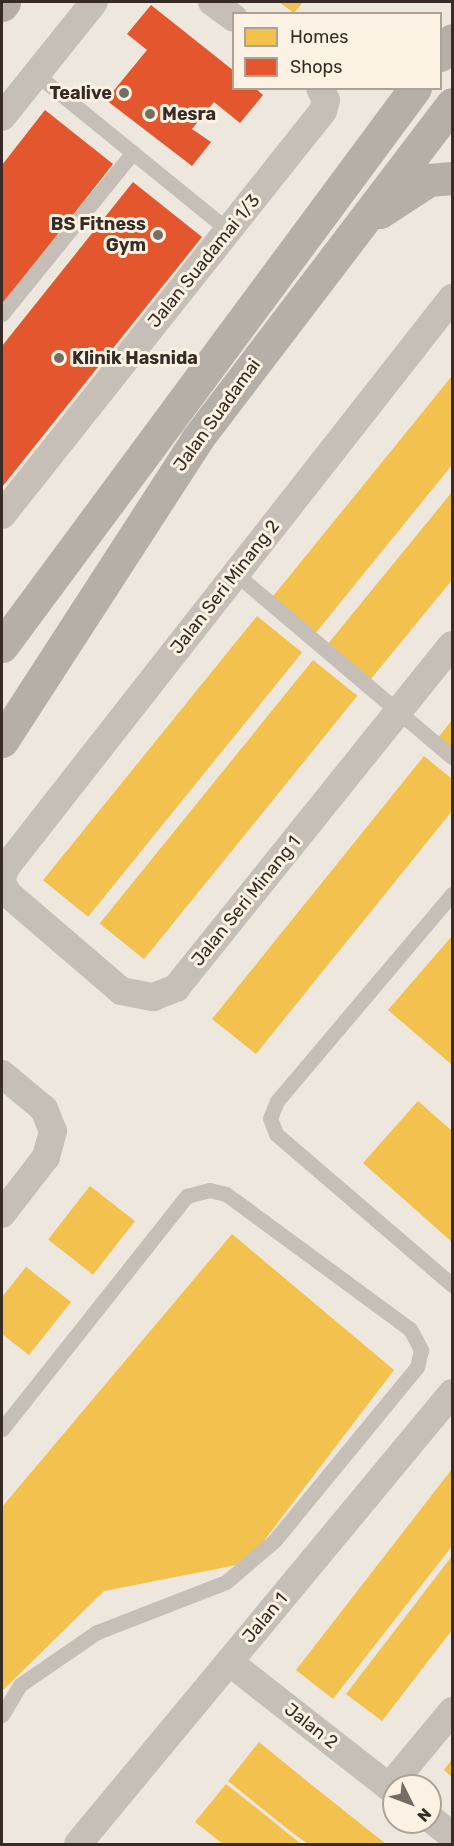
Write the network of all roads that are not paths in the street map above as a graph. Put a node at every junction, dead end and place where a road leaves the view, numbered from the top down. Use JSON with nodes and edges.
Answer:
{"nodes":[{"id":1,"x":94,"y":2,"type":"edge"},
{"id":2,"x":212,"y":2,"type":"edge"},
{"id":3,"x":232,"y":17,"type":"edge"},
{"id":4,"x":453,"y":40,"type":"edge"},
{"id":5,"x":442,"y":54,"type":"edge"},
{"id":6,"x":36,"y":74,"type":"junction"},
{"id":7,"x":321,"y":90,"type":"edge"},
{"id":8,"x":410,"y":95,"type":"edge"},
{"id":9,"x":2,"y":117,"type":"edge"},
{"id":10,"x":447,"y":124,"type":"edge"},
{"id":11,"x":133,"y":152,"type":"junction"},
{"id":12,"x":453,"y":178,"type":"edge"},
{"id":13,"x":228,"y":230,"type":"junction"},
{"id":14,"x":346,"y":239,"type":"junction"},
{"id":15,"x":453,"y":298,"type":"edge"},
{"id":16,"x":2,"y":314,"type":"edge"},
{"id":17,"x":2,"y":515,"type":"edge"},
{"id":18,"x":236,"y":574,"type":"junction"},
{"id":19,"x":37,"y":598,"type":"junction"},
{"id":20,"x":2,"y":610,"type":"edge"},
{"id":21,"x":453,"y":645,"type":"edge"},
{"id":22,"x":2,"y":646,"type":"edge"},
{"id":23,"x":399,"y":711,"type":"junction"},
{"id":24,"x":2,"y":740,"type":"edge"},
{"id":25,"x":453,"y":757,"type":"edge"},
{"id":26,"x":2,"y":878,"type":"edge"},
{"id":27,"x":2,"y":883,"type":"edge"},
{"id":28,"x":453,"y":894,"type":"edge"},
{"id":29,"x":2,"y":1074,"type":"edge"},
{"id":30,"x":2,"y":1214,"type":"edge"},
{"id":31,"x":453,"y":1285,"type":"edge"},
{"id":32,"x":453,"y":1393,"type":"edge"},
{"id":33,"x":2,"y":1429,"type":"edge"},
{"id":34,"x":229,"y":1662,"type":"junction"},
{"id":35,"x":453,"y":1711,"type":"edge"},
{"id":36,"x":2,"y":1715,"type":"edge"},
{"id":37,"x":404,"y":1774,"type":"edge"},
{"id":38,"x":382,"y":1781,"type":"edge"},
{"id":39,"x":78,"y":1845,"type":"edge"}],
"edges":[{"from":1,"to":6,"type":"street"},
{"from":2,"to":3,"type":"street"},
{"from":4,"to":5,"type":"main road"},
{"from":6,"to":9,"type":"street"},
{"from":6,"to":11,"type":"lane"},
{"from":7,"to":13,"type":"street","name":"Jalan Suadamai 1/3"},
{"from":8,"to":10,"type":"main road"},
{"from":8,"to":19,"type":"main road","name":"Jalan Suadamai"},
{"from":10,"to":14,"type":"main road","name":"Jalan Suadamai"},
{"from":11,"to":13,"type":"lane"},
{"from":11,"to":16,"type":"lane"},
{"from":12,"to":14,"type":"main road"},
{"from":13,"to":17,"type":"street","name":"Jalan Suadamai 1/3"},
{"from":14,"to":24,"type":"main road","name":"Jalan Suadamai"},
{"from":15,"to":18,"type":"street","name":"Jalan Seri Minang 2"},
{"from":18,"to":23,"type":"lane"},
{"from":18,"to":26,"type":"street","name":"Jalan Seri Minang 2"},
{"from":19,"to":20,"type":"main road"},
{"from":19,"to":22,"type":"main road","name":"Jalan Suadamai"},
{"from":21,"to":23,"type":"street","name":"Jalan Seri Minang 1"},
{"from":23,"to":25,"type":"lane"},
{"from":23,"to":27,"type":"street","name":"Jalan Seri Minang 1"},
{"from":28,"to":31,"type":"lane"},
{"from":29,"to":30,"type":"street"},
{"from":32,"to":34,"type":"street","name":"Jalan 1"},
{"from":33,"to":36,"type":"lane"},
{"from":34,"to":38,"type":"street","name":"Jalan 2"},
{"from":34,"to":39,"type":"street","name":"Jalan 1"},
{"from":35,"to":37,"type":"street"}]}
